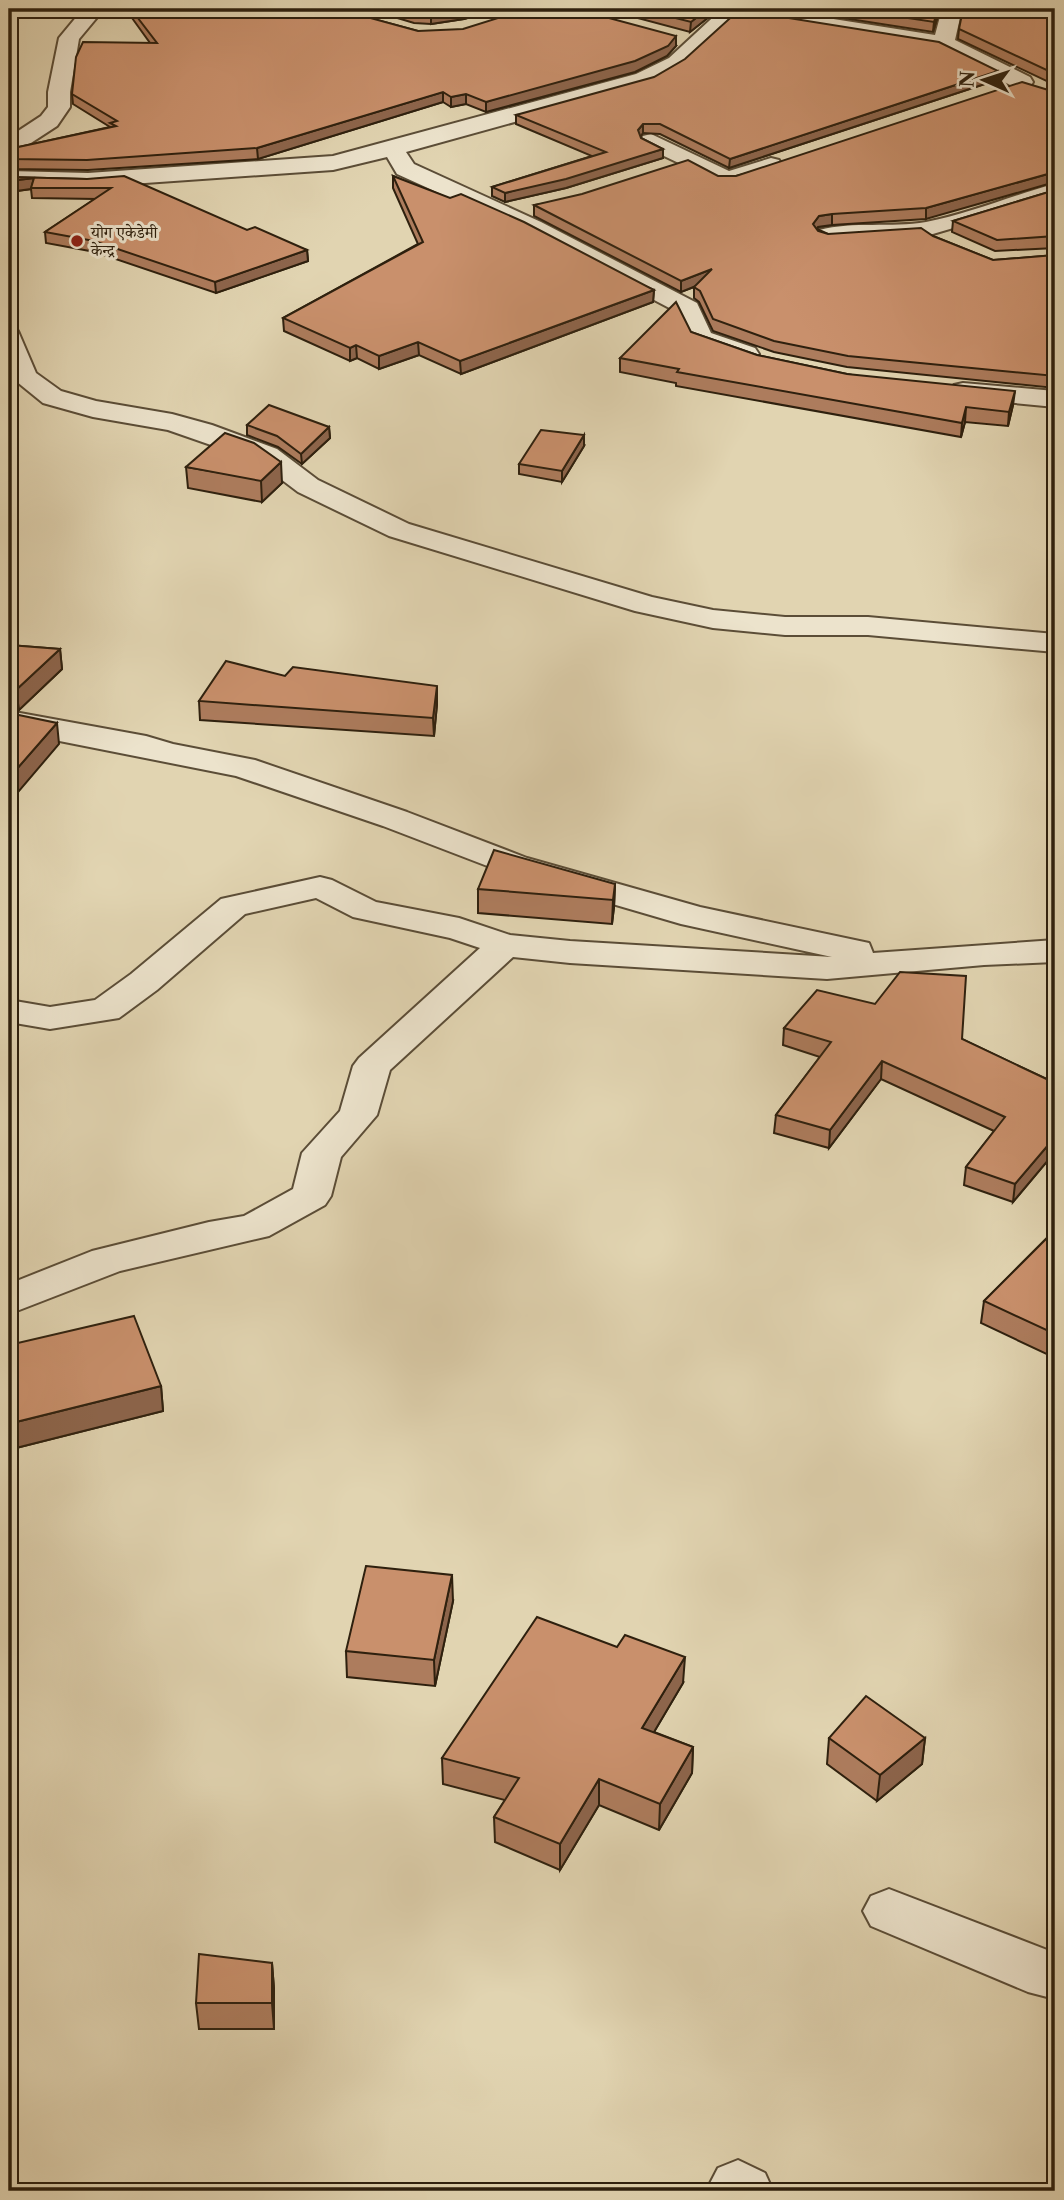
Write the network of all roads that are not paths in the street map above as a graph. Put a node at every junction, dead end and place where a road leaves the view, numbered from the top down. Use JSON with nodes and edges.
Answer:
{"nodes":[{"id":1,"x":94,"y":9,"type":"edge"},
{"id":2,"x":732,"y":9,"type":"edge"},
{"id":3,"x":952,"y":9,"type":"edge"},
{"id":4,"x":813,"y":14,"type":"edge"},
{"id":5,"x":670,"y":35,"type":"edge"},
{"id":6,"x":695,"y":42,"type":"junction"},
{"id":7,"x":944,"y":44,"type":"junction"},
{"id":8,"x":997,"y":90,"type":"edge"},
{"id":9,"x":14,"y":139,"type":"edge"},
{"id":10,"x":651,"y":141,"type":"edge"},
{"id":11,"x":393,"y":149,"type":"junction"},
{"id":12,"x":792,"y":158,"type":"edge"},
{"id":13,"x":690,"y":160,"type":"junction"},
{"id":14,"x":664,"y":169,"type":"edge"},
{"id":15,"x":9,"y":178,"type":"edge"},
{"id":16,"x":1055,"y":191,"type":"edge"},
{"id":17,"x":538,"y":205,"type":"edge"},
{"id":18,"x":503,"y":213,"type":"junction"},
{"id":19,"x":926,"y":229,"type":"junction"},
{"id":20,"x":827,"y":235,"type":"edge"},
{"id":21,"x":953,"y":244,"type":"edge"},
{"id":22,"x":9,"y":336,"type":"edge"},
{"id":23,"x":766,"y":361,"type":"edge"},
{"id":24,"x":946,"y":390,"type":"edge"},
{"id":25,"x":1055,"y":400,"type":"edge"},
{"id":26,"x":1055,"y":643,"type":"edge"},
{"id":27,"x":9,"y":721,"type":"edge"},
{"id":28,"x":505,"y":945,"type":"junction"},
{"id":29,"x":1055,"y":951,"type":"edge"},
{"id":30,"x":903,"y":960,"type":"junction"},
{"id":31,"x":9,"y":1011,"type":"edge"},
{"id":32,"x":9,"y":1300,"type":"edge"},
{"id":33,"x":888,"y":1911,"type":"dead end"},
{"id":34,"x":1055,"y":1976,"type":"edge"},
{"id":35,"x":734,"y":2191,"type":"edge"},
{"id":36,"x":746,"y":2191,"type":"edge"}],
"edges":[{"from":1,"to":9,"type":"street"},
{"from":2,"to":4,"type":"street"},
{"from":2,"to":6,"type":"street"},
{"from":3,"to":7,"type":"street"},
{"from":4,"to":7,"type":"street"},
{"from":5,"to":6,"type":"street"},
{"from":6,"to":11,"type":"street"},
{"from":7,"to":8,"type":"street"},
{"from":10,"to":13,"type":"street"},
{"from":11,"to":15,"type":"street"},
{"from":11,"to":18,"type":"street"},
{"from":12,"to":13,"type":"street"},
{"from":13,"to":14,"type":"street"},
{"from":16,"to":19,"type":"street"},
{"from":17,"to":18,"type":"street"},
{"from":18,"to":23,"type":"street"},
{"from":19,"to":20,"type":"street"},
{"from":19,"to":21,"type":"street"},
{"from":22,"to":26,"type":"street"},
{"from":24,"to":25,"type":"street"},
{"from":27,"to":30,"type":"street"},
{"from":28,"to":30,"type":"street"},
{"from":28,"to":31,"type":"street"},
{"from":28,"to":32,"type":"street"},
{"from":29,"to":30,"type":"street"},
{"from":33,"to":34,"type":"street"},
{"from":35,"to":36,"type":"street"}]}
